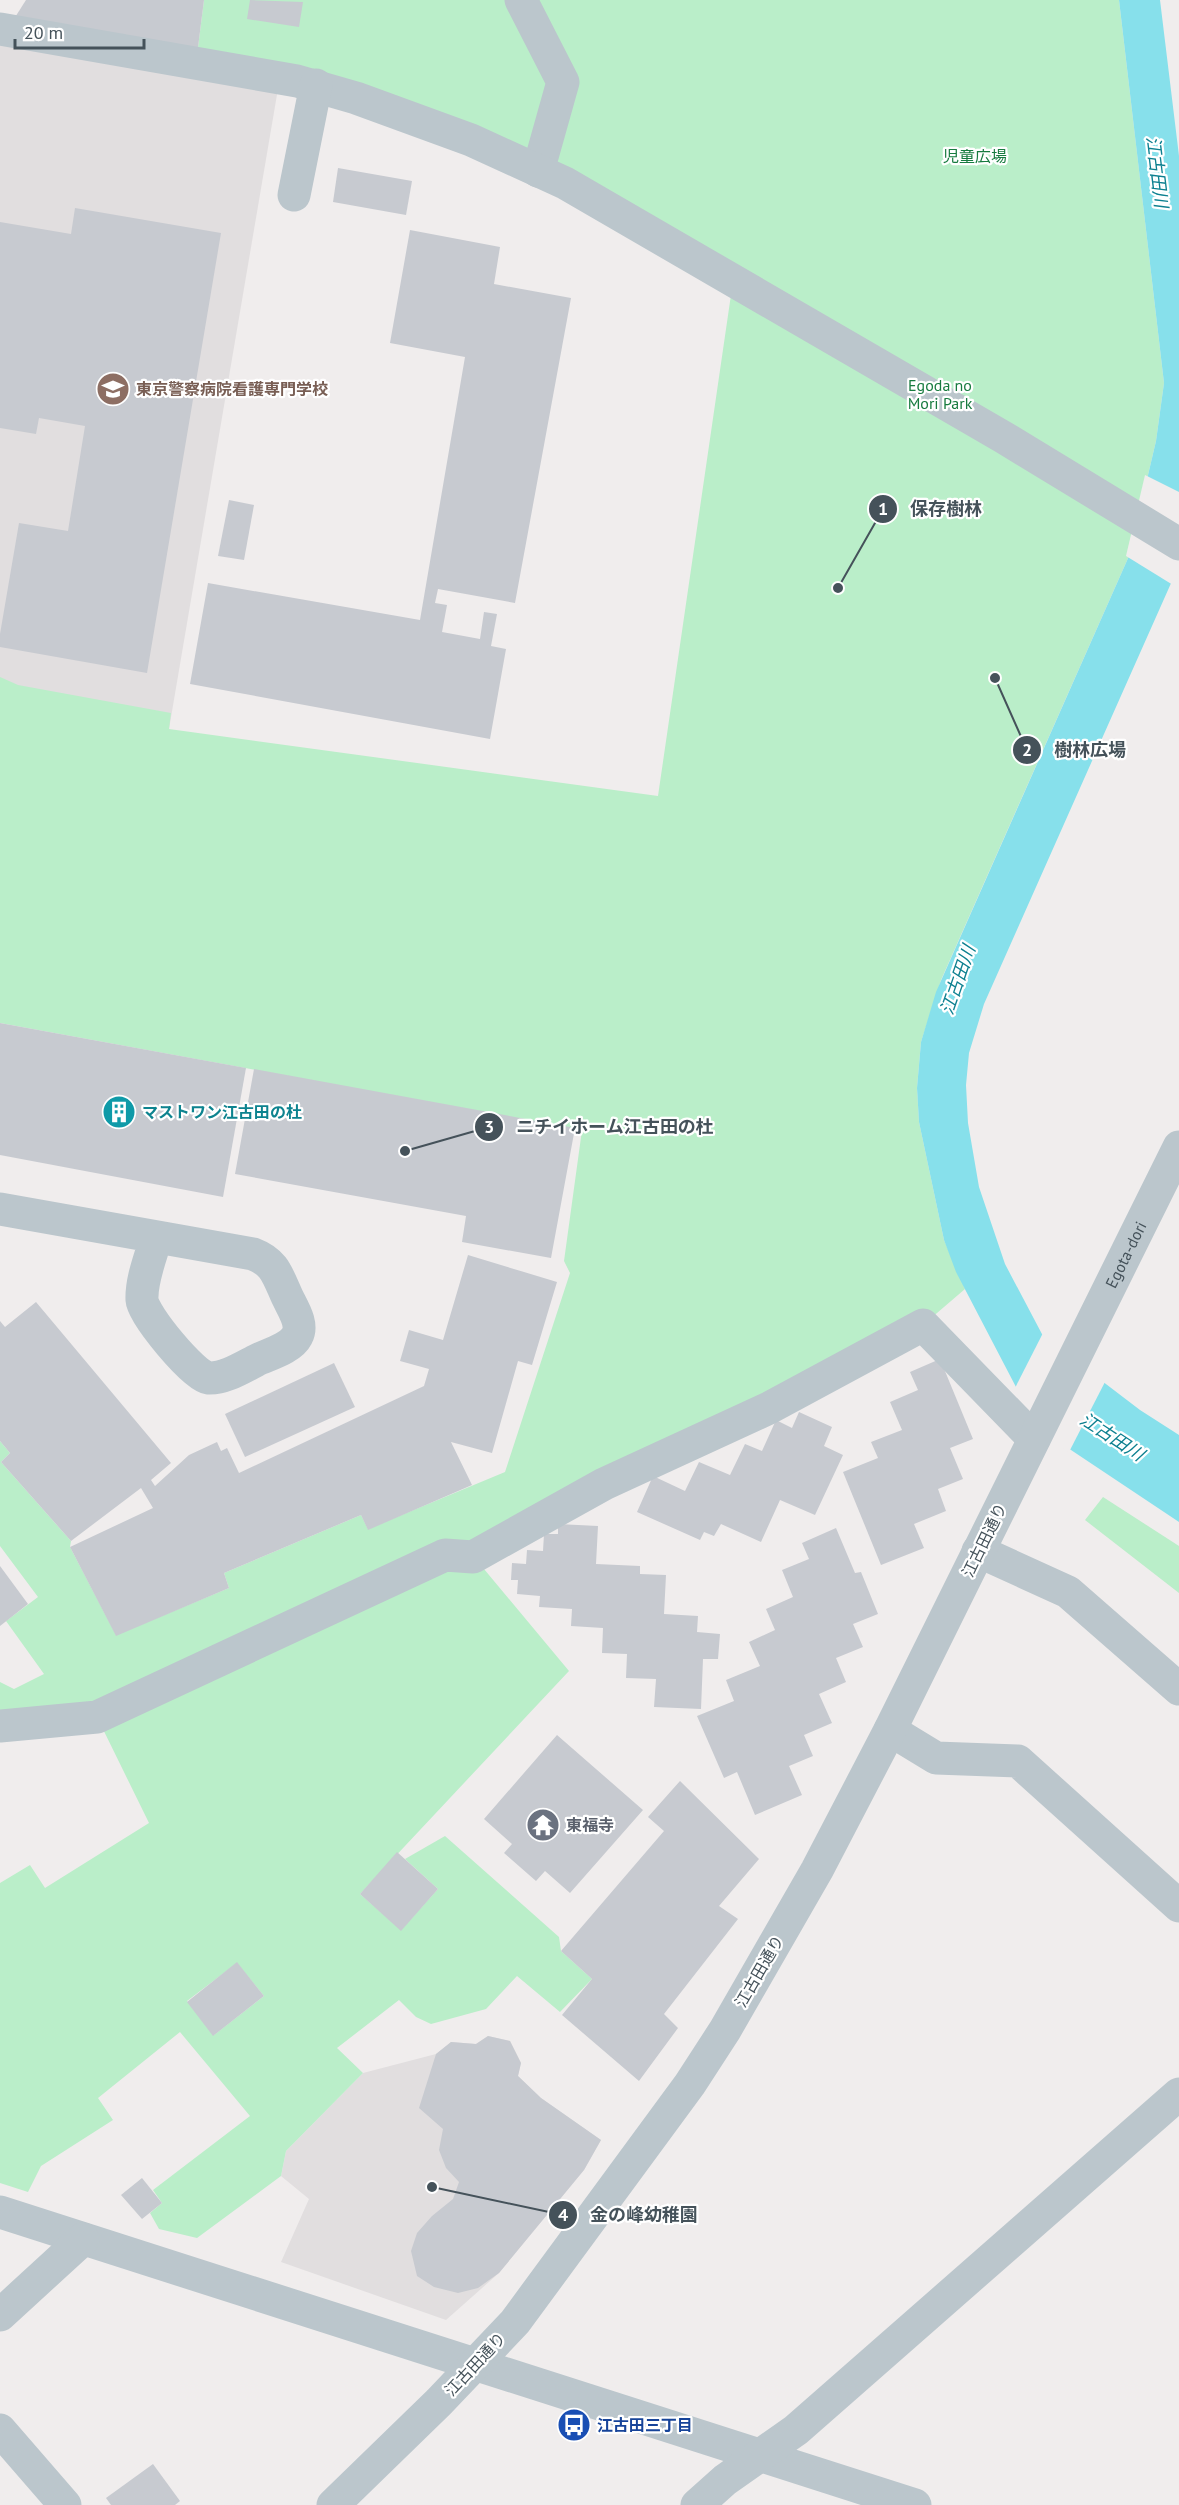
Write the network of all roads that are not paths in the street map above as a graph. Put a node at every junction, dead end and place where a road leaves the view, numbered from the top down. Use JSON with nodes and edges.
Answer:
{"nodes":[{"id":1,"x":521,"y":0,"type":"edge"},
{"id":2,"x":0,"y":29,"type":"edge"},
{"id":3,"x":316,"y":85,"type":"junction"},
{"id":4,"x":538,"y":171,"type":"junction"},
{"id":5,"x":294,"y":195,"type":"dead end"},
{"id":6,"x":1179,"y":544,"type":"edge"},
{"id":7,"x":1177,"y":1154,"type":"edge"},
{"id":8,"x":0,"y":1209,"type":"edge"},
{"id":9,"x":156,"y":1238,"type":"junction"},
{"id":10,"x":1073,"y":1361,"type":"joint"},
{"id":11,"x":1039,"y":1429,"type":"junction"},
{"id":12,"x":978,"y":1551,"type":"junction"},
{"id":13,"x":1179,"y":1689,"type":"edge"},
{"id":14,"x":0,"y":1726,"type":"edge"},
{"id":15,"x":890,"y":1730,"type":"junction"},
{"id":16,"x":1179,"y":1906,"type":"edge"},
{"id":17,"x":1179,"y":2094,"type":"edge"},
{"id":18,"x":0,"y":2212,"type":"edge"},
{"id":19,"x":83,"y":2239,"type":"junction"},
{"id":20,"x":0,"y":2315,"type":"edge"},
{"id":21,"x":477,"y":2363,"type":"junction"},
{"id":22,"x":0,"y":2430,"type":"edge"},
{"id":23,"x":762,"y":2456,"type":"junction"},
{"id":24,"x":64,"y":2505,"type":"edge"},
{"id":25,"x":333,"y":2505,"type":"edge"},
{"id":26,"x":697,"y":2505,"type":"edge"},
{"id":27,"x":915,"y":2505,"type":"edge"}],
"edges":[{"from":1,"to":4,"type":"street"},
{"from":2,"to":3,"type":"street"},
{"from":3,"to":4,"type":"street"},
{"from":3,"to":5,"type":"street"},
{"from":4,"to":6,"type":"street"},
{"from":7,"to":10,"type":"street","name":"Egota-dori"},
{"from":8,"to":9,"type":"street"},
{"from":9,"to":9,"type":"street"},
{"from":10,"to":11,"type":"street","name":"江古田通り"},
{"from":11,"to":12,"type":"street","name":"江古田通り"},
{"from":11,"to":14,"type":"street"},
{"from":12,"to":13,"type":"street"},
{"from":12,"to":15,"type":"street","name":"江古田通り"},
{"from":15,"to":16,"type":"street"},
{"from":15,"to":21,"type":"street","name":"江古田通り"},
{"from":17,"to":23,"type":"street"},
{"from":18,"to":19,"type":"street"},
{"from":19,"to":20,"type":"street"},
{"from":19,"to":21,"type":"street"},
{"from":21,"to":23,"type":"street"},
{"from":21,"to":25,"type":"street","name":"江古田通り"},
{"from":22,"to":24,"type":"street"},
{"from":23,"to":26,"type":"street"},
{"from":23,"to":27,"type":"street"}]}
